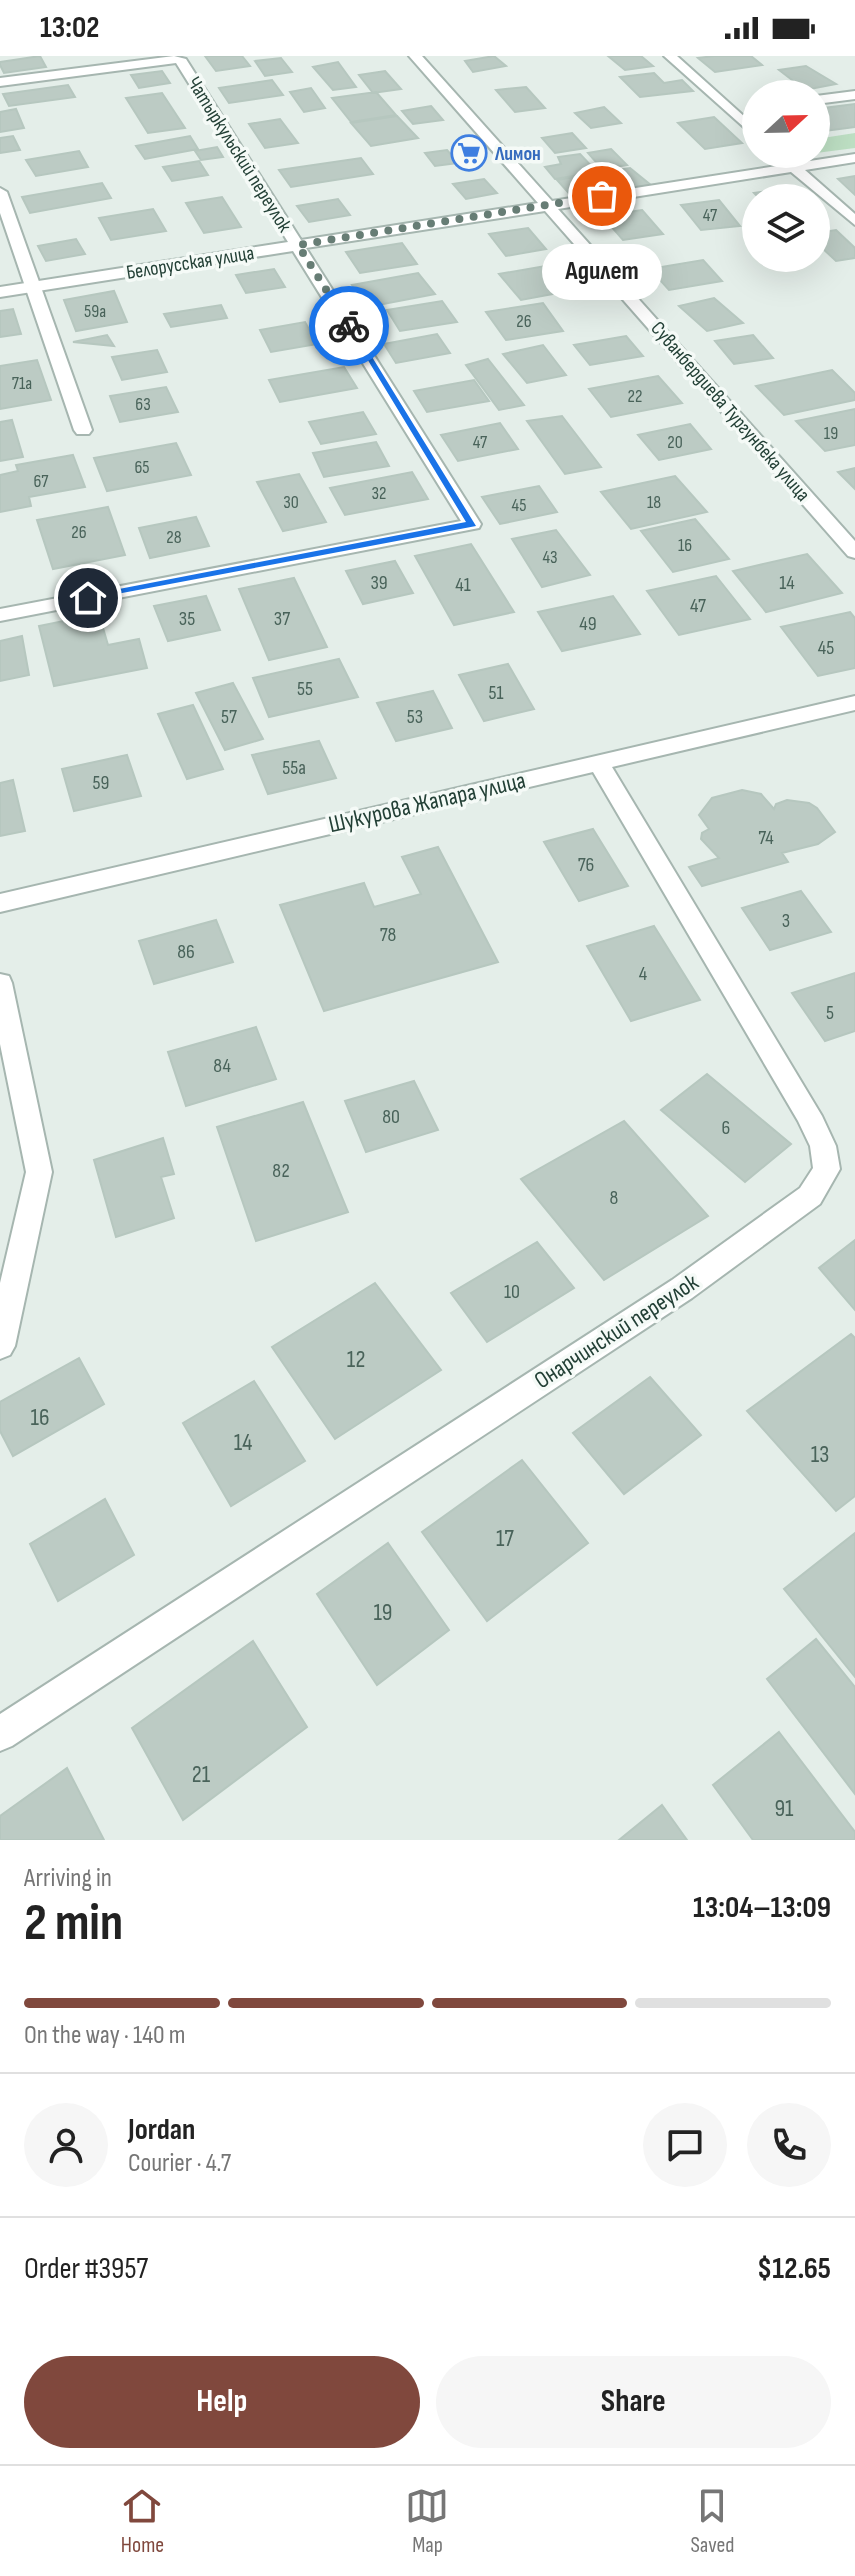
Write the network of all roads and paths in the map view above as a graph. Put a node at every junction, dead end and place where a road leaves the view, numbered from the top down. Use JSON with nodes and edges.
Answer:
{"nodes":[{"id":1,"x":415,"y":56,"type":"edge"},
{"id":2,"x":670,"y":56,"type":"edge"},
{"id":3,"x":181,"y":58,"type":"edge"},
{"id":4,"x":0,"y":82,"type":"edge"},
{"id":5,"x":855,"y":95,"type":"edge"},
{"id":6,"x":830,"y":98,"type":"edge"},
{"id":7,"x":742,"y":111,"type":"edge"},
{"id":8,"x":733,"y":112,"type":"junction"},
{"id":9,"x":742,"y":121,"type":"edge"},
{"id":10,"x":855,"y":158,"type":"edge"},
{"id":11,"x":830,"y":162,"type":"edge"},
{"id":12,"x":784,"y":168,"type":"edge"},
{"id":13,"x":792,"y":168,"type":"edge"},
{"id":14,"x":0,"y":192,"type":"edge"},
{"id":15,"x":549,"y":204,"type":"junction"},
{"id":16,"x":855,"y":221,"type":"edge"},
{"id":17,"x":298,"y":245,"type":"junction"},
{"id":18,"x":33,"y":287,"type":"junction"},
{"id":19,"x":0,"y":292,"type":"edge"},
{"id":20,"x":83,"y":430,"type":"dead end"},
{"id":21,"x":855,"y":552,"type":"edge"},
{"id":22,"x":0,"y":615,"type":"edge"},
{"id":23,"x":855,"y":703,"type":"edge"},
{"id":24,"x":598,"y":762,"type":"junction"},
{"id":25,"x":0,"y":903,"type":"edge"},
{"id":26,"x":0,"y":983,"type":"edge"},
{"id":27,"x":0,"y":1346,"type":"edge"},
{"id":28,"x":0,"y":1734,"type":"edge"}],
"edges":[{"from":1,"to":15,"type":"street","name":"Суванбердиева Тургунбека улица"},
{"from":2,"to":8,"type":"street"},
{"from":3,"to":4,"type":"street","name":"Чатыркульский переулок"},
{"from":3,"to":17,"type":"street","name":"Чатыркульский переулок"},
{"from":5,"to":6,"type":"street"},
{"from":7,"to":8,"type":"street"},
{"from":8,"to":9,"type":"street"},
{"from":10,"to":11,"type":"street","name":"Белорусская улица"},
{"from":12,"to":15,"type":"street","name":"Белорусская улица"},
{"from":13,"to":16,"type":"street"},
{"from":14,"to":18,"type":"street"},
{"from":15,"to":17,"type":"street","name":"Белорусская улица"},
{"from":15,"to":21,"type":"street","name":"Суванбердиева Тургунбека улица"},
{"from":17,"to":18,"type":"street","name":"Белорусская улица"},
{"from":17,"to":22,"type":"street","name":"Чатыркульский переулок"},
{"from":18,"to":19,"type":"street","name":"Белорусская улица"},
{"from":18,"to":20,"type":"street"},
{"from":23,"to":24,"type":"street","name":"Шукурова Жапара улица"},
{"from":24,"to":25,"type":"street","name":"Шукурова Жапара улица"},
{"from":24,"to":28,"type":"street","name":"Онарчинский переулок"},
{"from":26,"to":27,"type":"street"}]}
